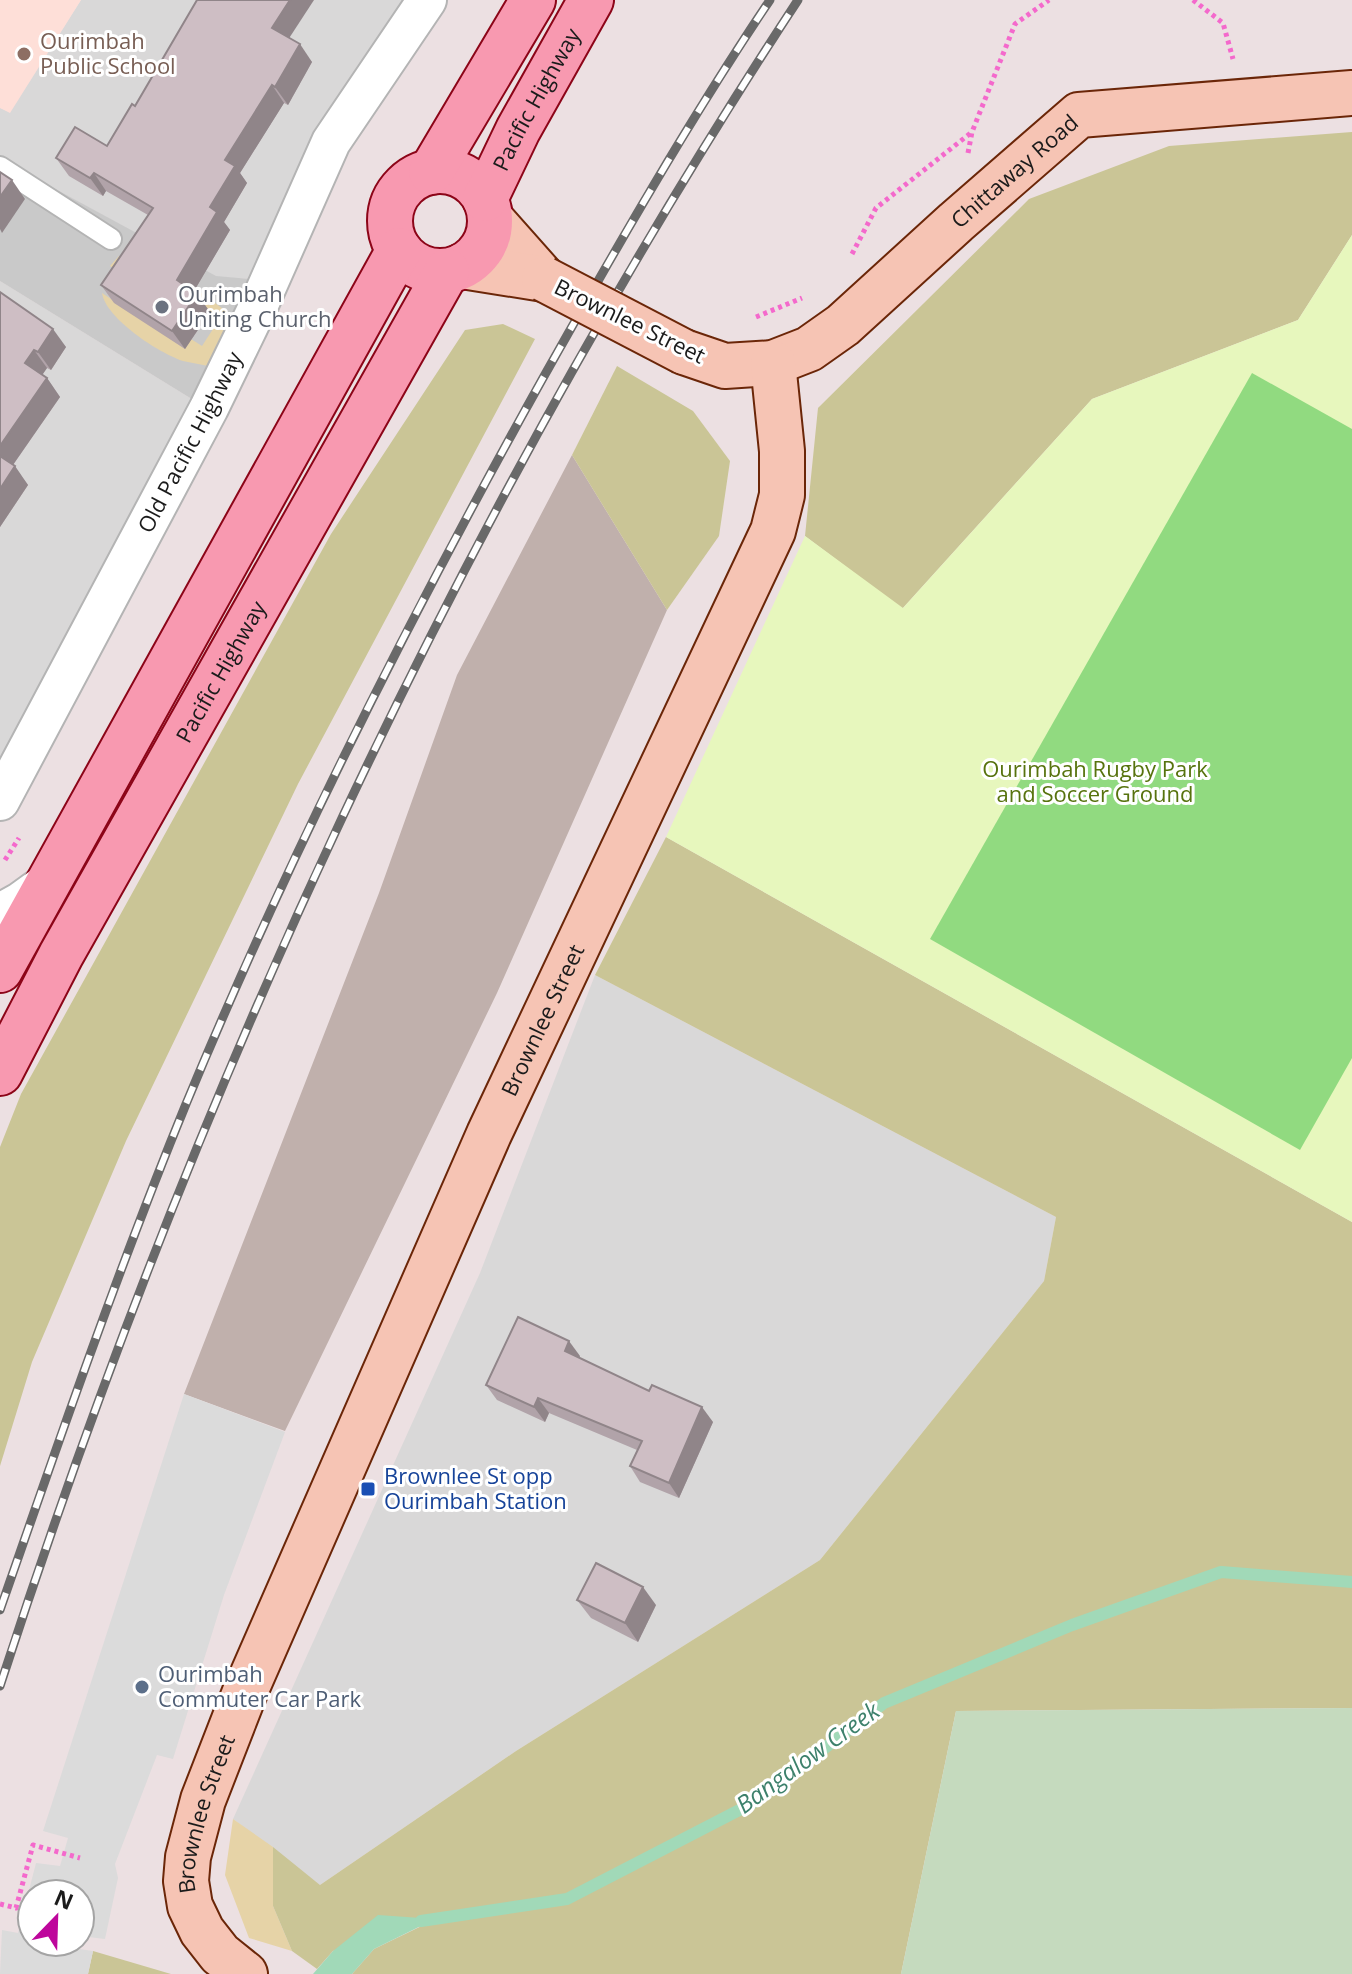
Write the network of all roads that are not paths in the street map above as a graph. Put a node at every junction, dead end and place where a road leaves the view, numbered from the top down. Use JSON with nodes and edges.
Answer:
{"nodes":[{"id":1,"x":427,"y":0,"type":"edge"},
{"id":2,"x":533,"y":0,"type":"edge"},
{"id":3,"x":591,"y":0,"type":"edge"},
{"id":4,"x":1352,"y":93,"type":"edge"},
{"id":5,"x":0,"y":167,"type":"edge"},
{"id":6,"x":431,"y":172,"type":"junction"},
{"id":7,"x":488,"y":208,"type":"junction"},
{"id":8,"x":111,"y":239,"type":"dead end"},
{"id":9,"x":399,"y":250,"type":"junction"},
{"id":10,"x":455,"y":269,"type":"junction"},
{"id":11,"x":544,"y":279,"type":"junction"},
{"id":12,"x":773,"y":363,"type":"junction"},
{"id":13,"x":0,"y":801,"type":"edge"},
{"id":14,"x":49,"y":881,"type":"junction"},
{"id":15,"x":0,"y":913,"type":"edge"},
{"id":16,"x":0,"y":970,"type":"edge"},
{"id":17,"x":0,"y":1073,"type":"edge"},
{"id":18,"x":245,"y":1974,"type":"edge"}],
"edges":[{"from":1,"to":13,"type":"street","name":"Old Pacific Highway"},
{"from":2,"to":6,"type":"main road"},
{"from":3,"to":7,"type":"main road","name":"Pacific Highway"},
{"from":4,"to":12,"type":"street","name":"Chittaway Road"},
{"from":5,"to":8,"type":"lane"},
{"from":6,"to":7,"type":"main road"},
{"from":6,"to":9,"type":"main road"},
{"from":7,"to":10,"type":"main road"},
{"from":7,"to":11,"type":"street","name":"Brownlee Street"},
{"from":9,"to":10,"type":"main road"},
{"from":9,"to":14,"type":"main road"},
{"from":10,"to":11,"type":"street","name":"Brownlee Street"},
{"from":10,"to":17,"type":"main road","name":"Pacific Highway"},
{"from":11,"to":12,"type":"street","name":"Brownlee Street","bridge":true},
{"from":12,"to":18,"type":"street","name":"Brownlee Street"},
{"from":14,"to":15,"type":"street"},
{"from":14,"to":16,"type":"main road"}]}
